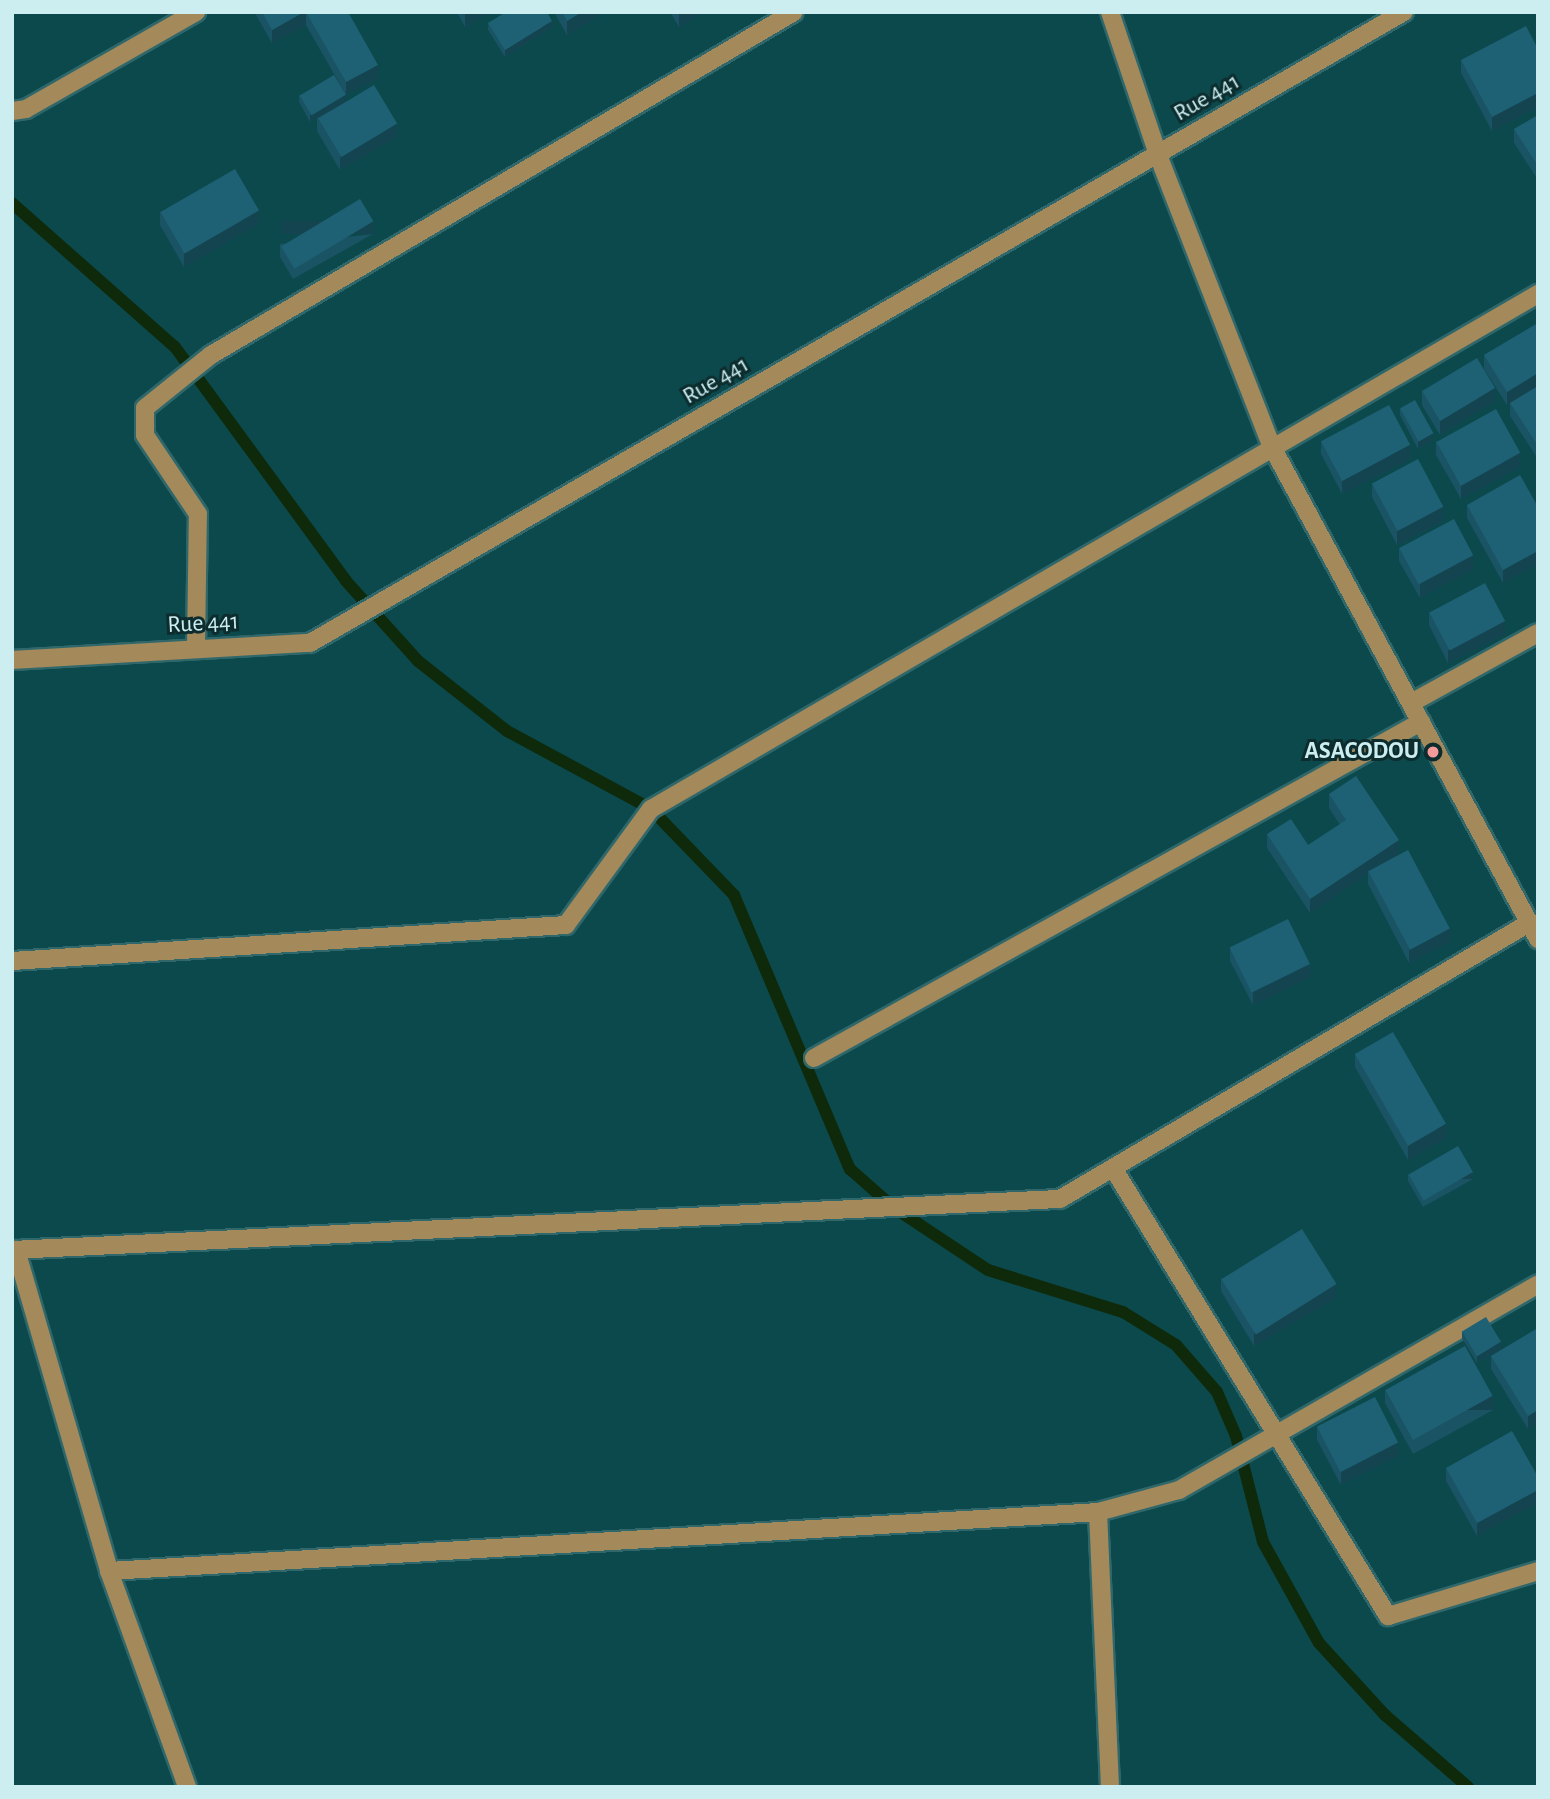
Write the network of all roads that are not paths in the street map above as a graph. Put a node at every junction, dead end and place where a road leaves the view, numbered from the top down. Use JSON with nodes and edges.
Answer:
{"nodes":[{"id":1,"x":196,"y":12,"type":"edge"},
{"id":2,"x":794,"y":12,"type":"edge"},
{"id":3,"x":1110,"y":12,"type":"edge"},
{"id":4,"x":1404,"y":12,"type":"edge"},
{"id":5,"x":12,"y":111,"type":"edge"},
{"id":6,"x":1158,"y":155,"type":"junction"},
{"id":7,"x":1538,"y":294,"type":"edge"},
{"id":8,"x":1271,"y":445,"type":"junction"},
{"id":9,"x":1538,"y":633,"type":"edge"},
{"id":10,"x":196,"y":649,"type":"junction"},
{"id":11,"x":12,"y":660,"type":"edge"},
{"id":12,"x":1411,"y":703,"type":"junction"},
{"id":13,"x":1422,"y":722,"type":"junction"},
{"id":14,"x":1533,"y":931,"type":"edge"},
{"id":15,"x":12,"y":961,"type":"edge"},
{"id":16,"x":814,"y":1058,"type":"dead end"},
{"id":17,"x":1113,"y":1168,"type":"junction"},
{"id":18,"x":14,"y":1250,"type":"edge"},
{"id":19,"x":1538,"y":1284,"type":"edge"},
{"id":20,"x":1272,"y":1439,"type":"junction"},
{"id":21,"x":1098,"y":1513,"type":"junction"},
{"id":22,"x":109,"y":1571,"type":"junction"},
{"id":23,"x":1538,"y":1571,"type":"edge"},
{"id":24,"x":187,"y":1787,"type":"edge"},
{"id":25,"x":1110,"y":1787,"type":"edge"}],
"edges":[{"from":1,"to":5,"type":"street"},
{"from":2,"to":10,"type":"street"},
{"from":3,"to":6,"type":"street"},
{"from":4,"to":6,"type":"street","name":"Rue 441"},
{"from":6,"to":8,"type":"street"},
{"from":6,"to":10,"type":"street","name":"Rue 441"},
{"from":7,"to":8,"type":"street"},
{"from":8,"to":12,"type":"street"},
{"from":8,"to":15,"type":"street"},
{"from":9,"to":12,"type":"street"},
{"from":10,"to":11,"type":"street","name":"Rue 441"},
{"from":12,"to":13,"type":"street"},
{"from":13,"to":14,"type":"street"},
{"from":13,"to":16,"type":"street"},
{"from":14,"to":17,"type":"street"},
{"from":17,"to":18,"type":"street"},
{"from":17,"to":20,"type":"street"},
{"from":18,"to":22,"type":"street"},
{"from":19,"to":20,"type":"street"},
{"from":20,"to":21,"type":"street"},
{"from":20,"to":23,"type":"street"},
{"from":21,"to":22,"type":"street"},
{"from":21,"to":25,"type":"street"},
{"from":22,"to":24,"type":"street"}]}
